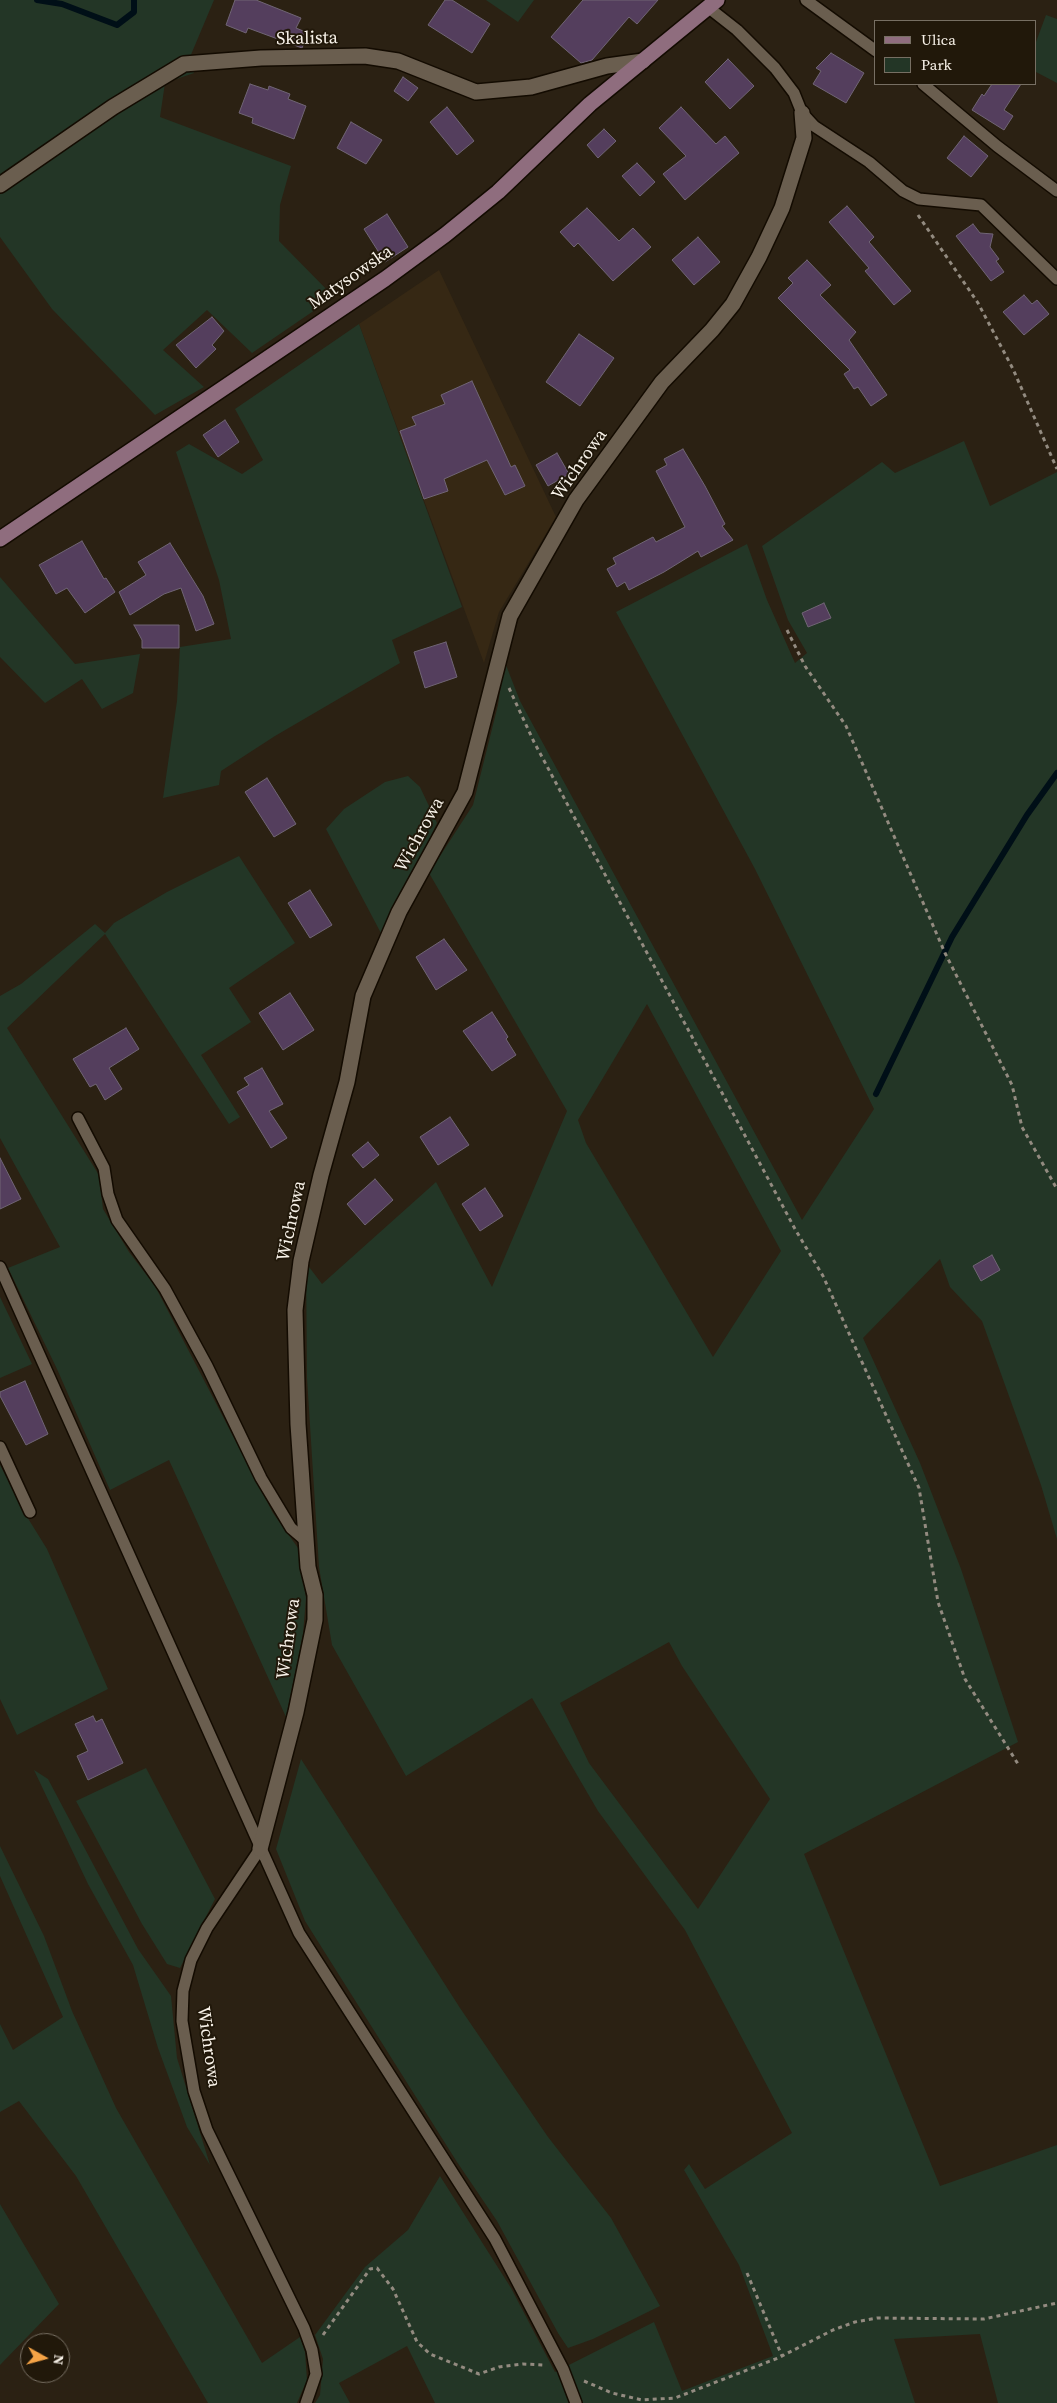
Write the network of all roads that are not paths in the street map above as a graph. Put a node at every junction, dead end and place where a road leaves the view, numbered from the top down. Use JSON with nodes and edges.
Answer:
{"nodes":[{"id":1,"x":806,"y":0,"type":"edge"},
{"id":2,"x":709,"y":8,"type":"edge"},
{"id":3,"x":874,"y":50,"type":"edge"},
{"id":4,"x":643,"y":61,"type":"junction"},
{"id":5,"x":924,"y":85,"type":"edge"},
{"id":6,"x":802,"y":113,"type":"junction"},
{"id":7,"x":0,"y":185,"type":"edge"},
{"id":8,"x":1057,"y":191,"type":"edge"},
{"id":9,"x":1057,"y":279,"type":"edge"},
{"id":10,"x":0,"y":540,"type":"edge"},
{"id":11,"x":78,"y":1118,"type":"dead end"},
{"id":12,"x":0,"y":1267,"type":"edge"},
{"id":13,"x":0,"y":1447,"type":"edge"},
{"id":14,"x":30,"y":1512,"type":"dead end"},
{"id":15,"x":305,"y":1540,"type":"junction"},
{"id":16,"x":260,"y":1849,"type":"junction"},
{"id":17,"x":306,"y":2403,"type":"edge"},
{"id":18,"x":576,"y":2403,"type":"edge"}],
"edges":[{"from":1,"to":3,"type":"lane"},
{"from":2,"to":4,"type":"street","name":"Matysowska"},
{"from":2,"to":6,"type":"lane"},
{"from":4,"to":7,"type":"street","name":"Skalista"},
{"from":4,"to":10,"type":"street","name":"Matysowska"},
{"from":5,"to":8,"type":"lane"},
{"from":6,"to":9,"type":"lane"},
{"from":6,"to":15,"type":"street","name":"Wichrowa"},
{"from":11,"to":15,"type":"lane"},
{"from":12,"to":16,"type":"lane"},
{"from":13,"to":14,"type":"lane"},
{"from":15,"to":16,"type":"street","name":"Wichrowa"},
{"from":16,"to":17,"type":"lane","name":"Wichrowa"},
{"from":16,"to":18,"type":"lane"}]}
